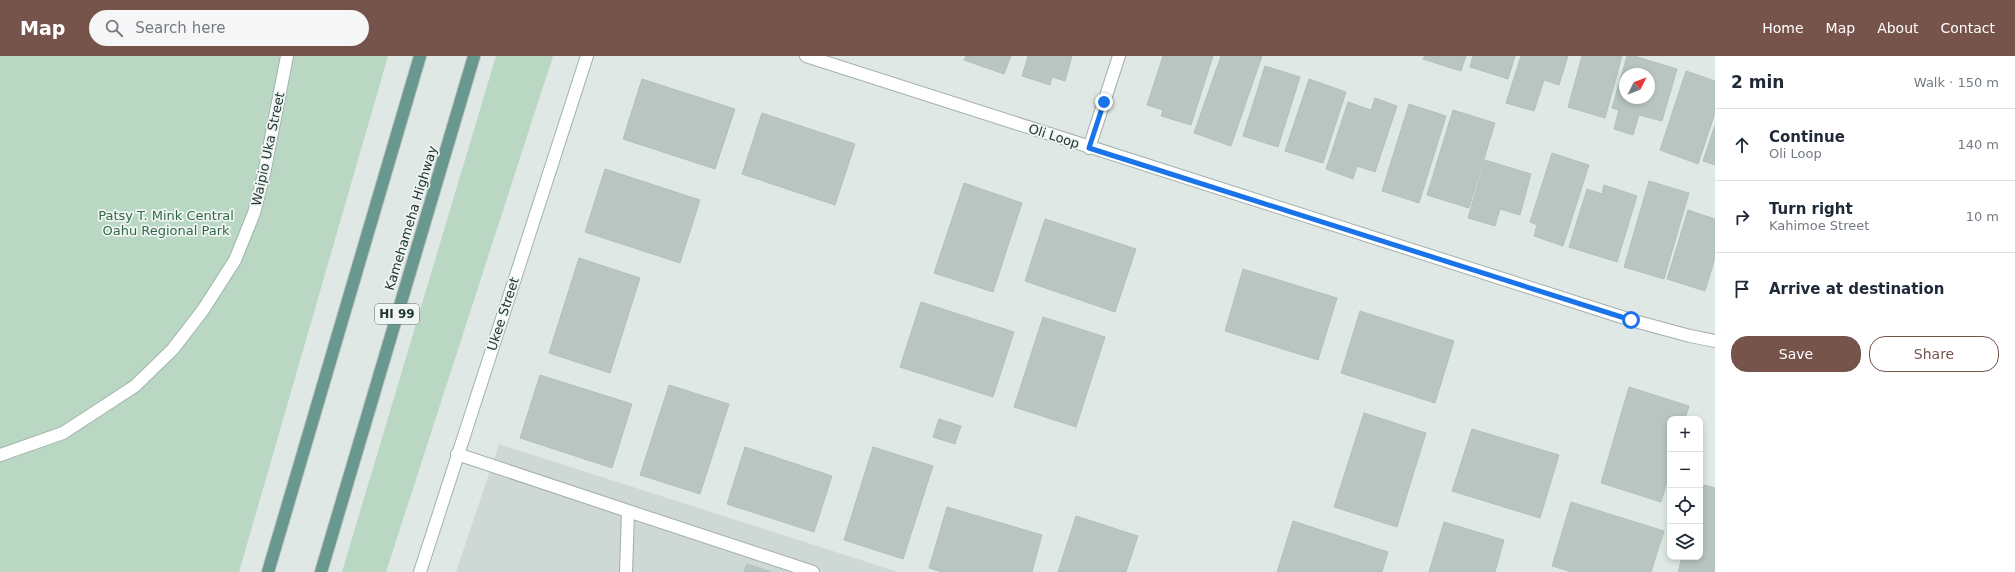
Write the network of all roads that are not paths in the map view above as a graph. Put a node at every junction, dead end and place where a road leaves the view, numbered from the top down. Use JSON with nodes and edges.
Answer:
{"nodes":[{"id":1,"x":287,"y":56,"type":"edge"},
{"id":2,"x":420,"y":56,"type":"edge"},
{"id":3,"x":474,"y":56,"type":"edge"},
{"id":4,"x":587,"y":56,"type":"edge"},
{"id":5,"x":806,"y":56,"type":"edge"},
{"id":6,"x":1119,"y":56,"type":"edge"},
{"id":7,"x":1089,"y":148,"type":"junction"},
{"id":8,"x":1715,"y":341,"type":"edge"},
{"id":9,"x":457,"y":454,"type":"junction"},
{"id":10,"x":0,"y":455,"type":"edge"},
{"id":11,"x":628,"y":511,"type":"junction"},
{"id":12,"x":268,"y":572,"type":"edge"},
{"id":13,"x":321,"y":572,"type":"edge"},
{"id":14,"x":420,"y":572,"type":"edge"},
{"id":15,"x":626,"y":572,"type":"edge"},
{"id":16,"x":813,"y":572,"type":"edge"}],
"edges":[{"from":1,"to":10,"type":"street","name":"Waipio Uka Street"},
{"from":2,"to":12,"type":"main road"},
{"from":3,"to":13,"type":"main road","name":"Kamehameha Highway","number":"HI 99"},
{"from":4,"to":9,"type":"street","name":"Ukee Street"},
{"from":5,"to":7,"type":"street","name":"Oli Loop"},
{"from":6,"to":7,"type":"street"},
{"from":7,"to":8,"type":"street","name":"Oli Loop"},
{"from":9,"to":11,"type":"street"},
{"from":9,"to":14,"type":"street","name":"Ukee Street"},
{"from":11,"to":15,"type":"street"},
{"from":11,"to":16,"type":"street"}]}
